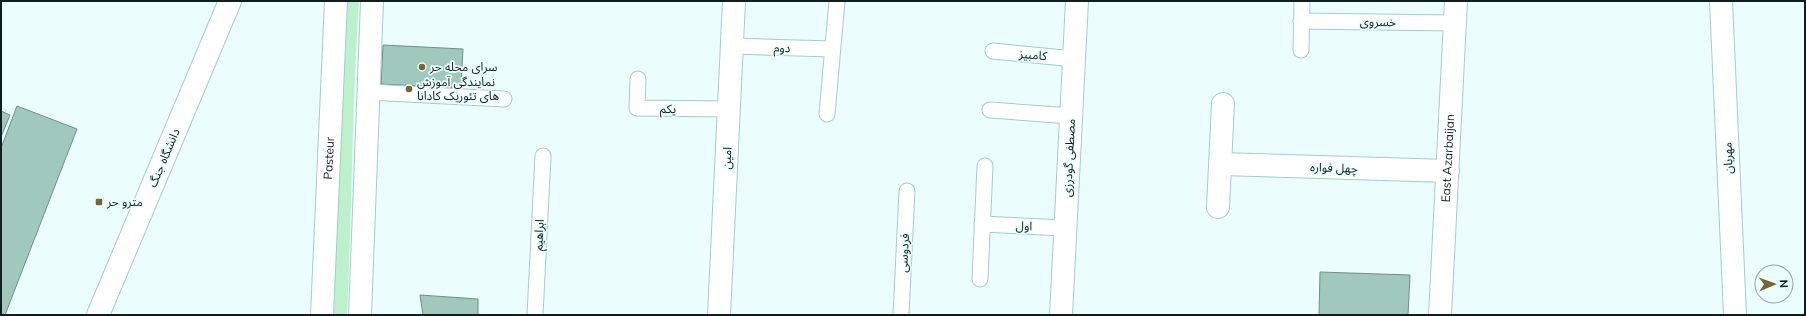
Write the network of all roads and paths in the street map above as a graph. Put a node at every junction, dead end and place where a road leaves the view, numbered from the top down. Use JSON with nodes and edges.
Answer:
{"nodes":[{"id":1,"x":230,"y":1,"type":"edge"},
{"id":2,"x":336,"y":1,"type":"edge"},
{"id":3,"x":372,"y":1,"type":"edge"},
{"id":4,"x":734,"y":1,"type":"edge"},
{"id":5,"x":837,"y":1,"type":"edge"},
{"id":6,"x":1077,"y":1,"type":"edge"},
{"id":7,"x":1302,"y":1,"type":"edge"},
{"id":8,"x":1456,"y":1,"type":"edge"},
{"id":9,"x":1721,"y":1,"type":"edge"},
{"id":10,"x":1301,"y":21,"type":"junction"},
{"id":11,"x":1455,"y":23,"type":"junction"},
{"id":12,"x":732,"y":46,"type":"junction"},
{"id":13,"x":832,"y":50,"type":"junction"},
{"id":14,"x":1301,"y":50,"type":"dead end"},
{"id":15,"x":993,"y":51,"type":"dead end"},
{"id":16,"x":1074,"y":59,"type":"junction"},
{"id":17,"x":638,"y":79,"type":"dead end"},
{"id":18,"x":368,"y":92,"type":"junction"},
{"id":19,"x":504,"y":99,"type":"dead end"},
{"id":20,"x":1223,"y":104,"type":"dead end"},
{"id":21,"x":729,"y":109,"type":"junction"},
{"id":22,"x":990,"y":110,"type":"dead end"},
{"id":23,"x":827,"y":114,"type":"dead end"},
{"id":24,"x":1071,"y":116,"type":"junction"},
{"id":25,"x":543,"y":156,"type":"dead end"},
{"id":26,"x":1221,"y":164,"type":"junction"},
{"id":27,"x":985,"y":166,"type":"dead end"},
{"id":28,"x":1448,"y":171,"type":"junction"},
{"id":29,"x":907,"y":191,"type":"dead end"},
{"id":30,"x":1218,"y":207,"type":"dead end"},
{"id":31,"x":982,"y":224,"type":"junction"},
{"id":32,"x":1065,"y":228,"type":"junction"},
{"id":33,"x":980,"y":279,"type":"dead end"},
{"id":34,"x":98,"y":315,"type":"edge"},
{"id":35,"x":322,"y":315,"type":"edge"},
{"id":36,"x":360,"y":315,"type":"edge"},
{"id":37,"x":535,"y":315,"type":"edge"},
{"id":38,"x":719,"y":315,"type":"edge"},
{"id":39,"x":901,"y":315,"type":"edge"},
{"id":40,"x":1061,"y":315,"type":"edge"},
{"id":41,"x":1440,"y":315,"type":"edge"},
{"id":42,"x":1735,"y":315,"type":"edge"}],
"edges":[{"from":1,"to":34,"type":"street","name":"دانشگاه جنگ"},
{"from":2,"to":35,"type":"street","name":"Pasteur"},
{"from":3,"to":18,"type":"street"},
{"from":4,"to":12,"type":"street","name":"امین"},
{"from":5,"to":13,"type":"lane"},
{"from":6,"to":16,"type":"street","name":"مصطفی گودرزی"},
{"from":7,"to":10,"type":"lane"},
{"from":8,"to":11,"type":"street","name":"East Azarbaijan"},
{"from":9,"to":42,"type":"street","name":"مهربان"},
{"from":10,"to":11,"type":"lane","name":"خسروی"},
{"from":10,"to":14,"type":"lane"},
{"from":11,"to":28,"type":"street","name":"East Azarbaijan"},
{"from":12,"to":13,"type":"lane","name":"دوم"},
{"from":12,"to":21,"type":"street","name":"امین"},
{"from":13,"to":23,"type":"lane"},
{"from":15,"to":16,"type":"lane","name":"کامبیز"},
{"from":16,"to":24,"type":"street","name":"مصطفی گودرزی"},
{"from":17,"to":21,"type":"lane","name":"یکم"},
{"from":18,"to":19,"type":"lane"},
{"from":18,"to":36,"type":"street"},
{"from":20,"to":26,"type":"street"},
{"from":21,"to":38,"type":"street","name":"امین"},
{"from":22,"to":24,"type":"lane"},
{"from":24,"to":32,"type":"street","name":"مصطفی گودرزی"},
{"from":25,"to":37,"type":"lane","name":"ابراهیم"},
{"from":26,"to":28,"type":"street","name":"چهل فواره"},
{"from":26,"to":30,"type":"street"},
{"from":27,"to":31,"type":"lane"},
{"from":28,"to":41,"type":"street","name":"East Azarbaijan"},
{"from":29,"to":39,"type":"lane","name":"فردوسی"},
{"from":31,"to":32,"type":"lane","name":"اول"},
{"from":31,"to":33,"type":"lane"},
{"from":32,"to":40,"type":"street","name":"مصطفی گودرزی"}]}
